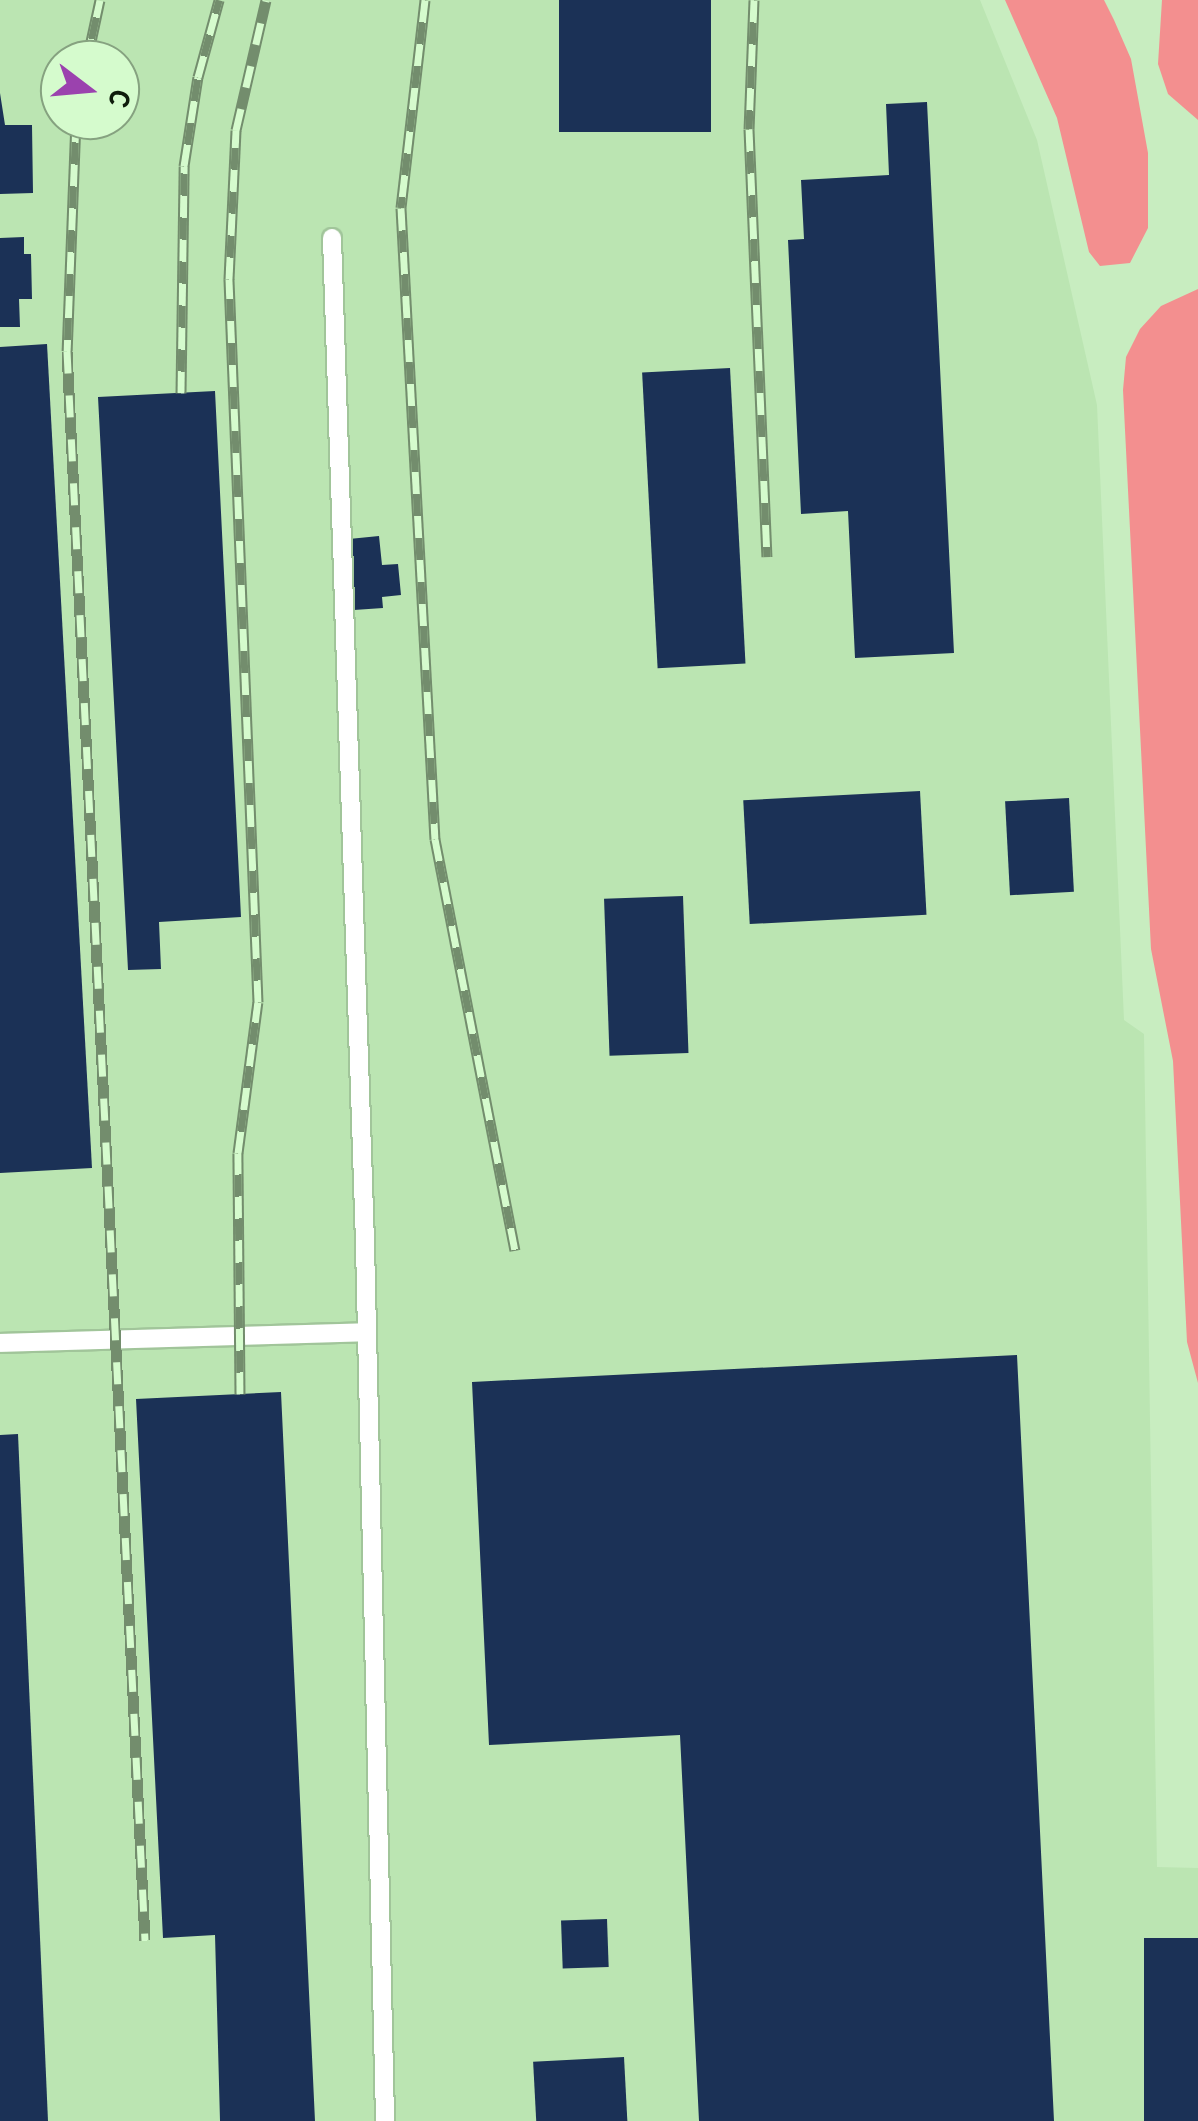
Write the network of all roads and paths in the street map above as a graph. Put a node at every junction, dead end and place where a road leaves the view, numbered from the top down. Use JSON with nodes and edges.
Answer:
{"nodes":[{"id":1,"x":332,"y":238,"type":"dead end"},
{"id":2,"x":364,"y":1332,"type":"junction"},
{"id":3,"x":0,"y":1343,"type":"edge"},
{"id":4,"x":385,"y":2121,"type":"edge"}],
"edges":[{"from":1,"to":2,"type":"lane"},
{"from":2,"to":3,"type":"lane"},
{"from":2,"to":4,"type":"lane"}]}
